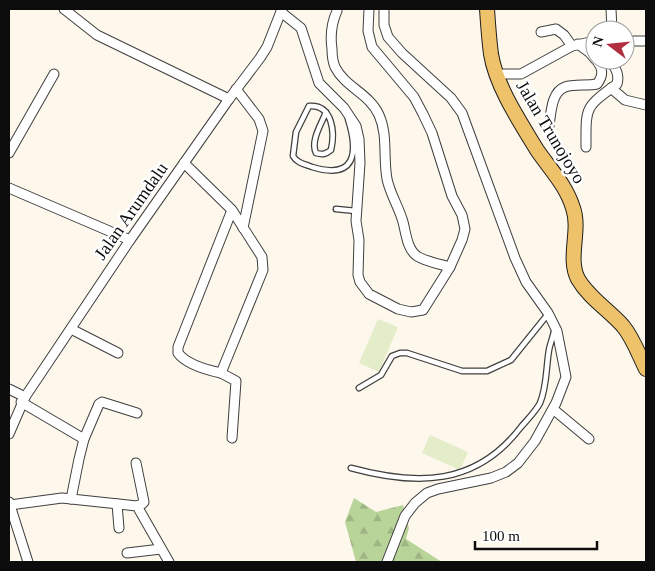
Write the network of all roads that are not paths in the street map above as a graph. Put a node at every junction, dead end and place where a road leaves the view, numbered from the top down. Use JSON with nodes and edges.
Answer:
{"nodes":[{"id":1,"x":64,"y":9,"type":"edge"},
{"id":2,"x":369,"y":9,"type":"edge"},
{"id":3,"x":384,"y":9,"type":"edge"},
{"id":4,"x":487,"y":9,"type":"edge"},
{"id":5,"x":282,"y":10,"type":"edge"},
{"id":6,"x":337,"y":12,"type":"dead end"},
{"id":7,"x":541,"y":32,"type":"dead end"},
{"id":8,"x":585,"y":43,"type":"edge"},
{"id":9,"x":575,"y":45,"type":"junction"},
{"id":10,"x":585,"y":50,"type":"edge"},
{"id":11,"x":601,"y":70,"type":"edge"},
{"id":12,"x":615,"y":70,"type":"edge"},
{"id":13,"x":54,"y":74,"type":"dead end"},
{"id":14,"x":497,"y":74,"type":"junction"},
{"id":15,"x":611,"y":88,"type":"junction"},
{"id":16,"x":236,"y":89,"type":"junction"},
{"id":17,"x":229,"y":99,"type":"junction"},
{"id":18,"x":646,"y":105,"type":"edge"},
{"id":19,"x":344,"y":108,"type":"junction"},
{"id":20,"x":326,"y":112,"type":"junction"},
{"id":21,"x":549,"y":126,"type":"dead end"},
{"id":22,"x":586,"y":148,"type":"dead end"},
{"id":23,"x":9,"y":154,"type":"edge"},
{"id":24,"x":184,"y":163,"type":"junction"},
{"id":25,"x":9,"y":188,"type":"edge"},
{"id":26,"x":336,"y":209,"type":"dead end"},
{"id":27,"x":232,"y":210,"type":"junction"},
{"id":28,"x":356,"y":211,"type":"junction"},
{"id":29,"x":244,"y":228,"type":"junction"},
{"id":30,"x":130,"y":240,"type":"junction"},
{"id":31,"x":450,"y":267,"type":"junction"},
{"id":32,"x":548,"y":313,"type":"junction"},
{"id":33,"x":71,"y":328,"type":"junction"},
{"id":34,"x":555,"y":328,"type":"junction"},
{"id":35,"x":118,"y":353,"type":"dead end"},
{"id":36,"x":646,"y":370,"type":"edge"},
{"id":37,"x":221,"y":373,"type":"junction"},
{"id":38,"x":359,"y":388,"type":"dead end"},
{"id":39,"x":9,"y":389,"type":"edge"},
{"id":40,"x":23,"y":399,"type":"junction"},
{"id":41,"x":553,"y":409,"type":"junction"},
{"id":42,"x":137,"y":413,"type":"dead end"},
{"id":43,"x":9,"y":434,"type":"edge"},
{"id":44,"x":232,"y":438,"type":"dead end"},
{"id":45,"x":589,"y":438,"type":"dead end"},
{"id":46,"x":84,"y":440,"type":"junction"},
{"id":47,"x":136,"y":464,"type":"dead end"},
{"id":48,"x":351,"y":468,"type":"dead end"},
{"id":49,"x":71,"y":499,"type":"junction"},
{"id":50,"x":9,"y":503,"type":"edge"},
{"id":51,"x":117,"y":504,"type":"junction"},
{"id":52,"x":136,"y":506,"type":"junction"},
{"id":53,"x":119,"y":528,"type":"dead end"},
{"id":54,"x":161,"y":548,"type":"junction"},
{"id":55,"x":127,"y":553,"type":"dead end"},
{"id":56,"x":28,"y":562,"type":"edge"},
{"id":57,"x":169,"y":562,"type":"edge"},
{"id":58,"x":387,"y":562,"type":"edge"}],
"edges":[{"from":1,"to":17,"type":"street"},
{"from":2,"to":31,"type":"street"},
{"from":3,"to":32,"type":"street"},
{"from":4,"to":14,"type":"main road","name":"Jalan Trunojoyo"},
{"from":5,"to":16,"type":"street","name":"Jalan Arumdalu"},
{"from":5,"to":19,"type":"street"},
{"from":6,"to":31,"type":"street"},
{"from":7,"to":9,"type":"street"},
{"from":8,"to":9,"type":"street"},
{"from":9,"to":10,"type":"street"},
{"from":9,"to":14,"type":"street"},
{"from":11,"to":21,"type":"street"},
{"from":12,"to":15,"type":"street"},
{"from":13,"to":23,"type":"street"},
{"from":14,"to":36,"type":"main road","name":"Jalan Trunojoyo"},
{"from":15,"to":18,"type":"street"},
{"from":15,"to":22,"type":"street"},
{"from":16,"to":17,"type":"street","name":"Jalan Arumdalu"},
{"from":16,"to":29,"type":"street"},
{"from":17,"to":24,"type":"street","name":"Jalan Arumdalu"},
{"from":19,"to":20,"type":"lane"},
{"from":19,"to":28,"type":"street"},
{"from":20,"to":20,"type":"lane"},
{"from":24,"to":27,"type":"street"},
{"from":24,"to":30,"type":"street","name":"Jalan Arumdalu"},
{"from":25,"to":30,"type":"street"},
{"from":26,"to":28,"type":"lane"},
{"from":27,"to":29,"type":"street"},
{"from":27,"to":37,"type":"street"},
{"from":28,"to":31,"type":"street"},
{"from":29,"to":37,"type":"street"},
{"from":30,"to":33,"type":"street","name":"Jalan Arumdalu"},
{"from":32,"to":34,"type":"street"},
{"from":32,"to":38,"type":"lane"},
{"from":33,"to":35,"type":"street"},
{"from":33,"to":40,"type":"street","name":"Jalan Arumdalu"},
{"from":34,"to":41,"type":"street"},
{"from":34,"to":48,"type":"lane"},
{"from":37,"to":44,"type":"street"},
{"from":39,"to":40,"type":"street"},
{"from":40,"to":43,"type":"street","name":"Jalan Arumdalu"},
{"from":40,"to":46,"type":"street"},
{"from":41,"to":45,"type":"street"},
{"from":41,"to":58,"type":"street"},
{"from":42,"to":46,"type":"street"},
{"from":46,"to":49,"type":"street"},
{"from":47,"to":52,"type":"street"},
{"from":49,"to":50,"type":"street"},
{"from":49,"to":51,"type":"street"},
{"from":50,"to":56,"type":"street"},
{"from":51,"to":52,"type":"street"},
{"from":51,"to":53,"type":"street"},
{"from":52,"to":54,"type":"street"},
{"from":54,"to":55,"type":"street"},
{"from":54,"to":57,"type":"street"}]}
